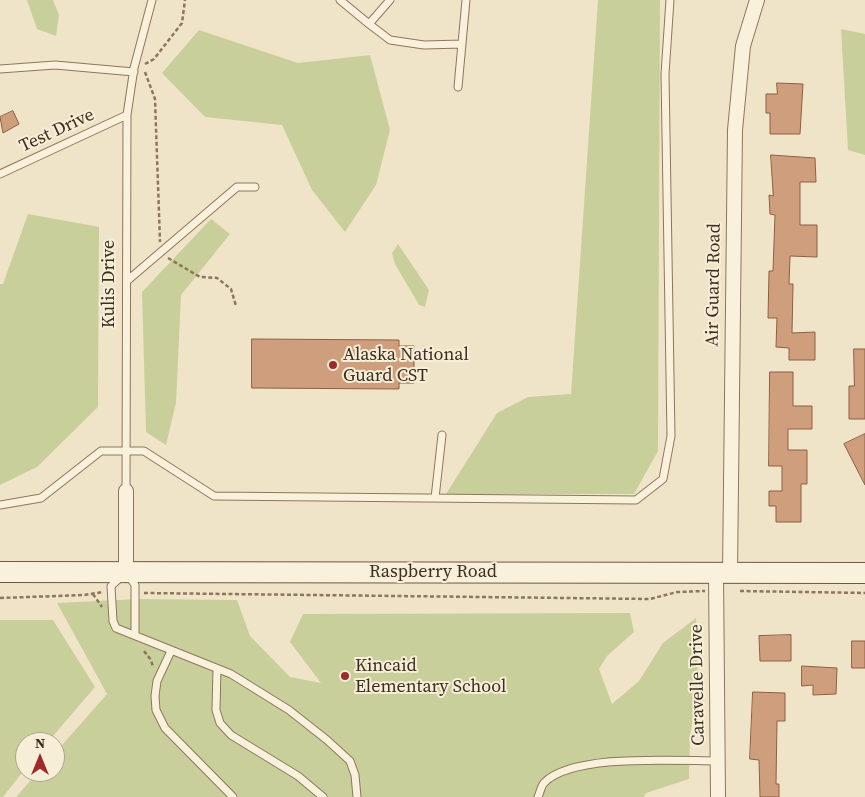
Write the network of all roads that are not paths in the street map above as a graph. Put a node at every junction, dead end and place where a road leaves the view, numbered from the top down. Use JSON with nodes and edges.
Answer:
{"nodes":[{"id":1,"x":152,"y":0,"type":"edge"},
{"id":2,"x":340,"y":0,"type":"edge"},
{"id":3,"x":390,"y":0,"type":"edge"},
{"id":4,"x":466,"y":0,"type":"edge"},
{"id":5,"x":670,"y":0,"type":"edge"},
{"id":6,"x":757,"y":0,"type":"edge"},
{"id":7,"x":370,"y":24,"type":"junction"},
{"id":8,"x":462,"y":44,"type":"junction"},
{"id":9,"x":0,"y":69,"type":"edge"},
{"id":10,"x":134,"y":72,"type":"junction"},
{"id":11,"x":458,"y":87,"type":"dead end"},
{"id":12,"x":127,"y":115,"type":"junction"},
{"id":13,"x":0,"y":174,"type":"edge"},
{"id":14,"x":255,"y":187,"type":"dead end"},
{"id":15,"x":128,"y":280,"type":"junction"},
{"id":16,"x":442,"y":435,"type":"dead end"},
{"id":17,"x":127,"y":450,"type":"junction"},
{"id":18,"x":126,"y":490,"type":"joint"},
{"id":19,"x":435,"y":498,"type":"junction"},
{"id":20,"x":0,"y":505,"type":"edge"},
{"id":21,"x":0,"y":572,"type":"edge"},
{"id":22,"x":126,"y":572,"type":"junction"},
{"id":23,"x":865,"y":573,"type":"edge"},
{"id":24,"x":721,"y":579,"type":"junction"},
{"id":25,"x":135,"y":636,"type":"junction"},
{"id":26,"x":171,"y":651,"type":"junction"},
{"id":27,"x":217,"y":669,"type":"junction"},
{"id":28,"x":718,"y":761,"type":"junction"},
{"id":29,"x":233,"y":797,"type":"edge"},
{"id":30,"x":323,"y":797,"type":"edge"},
{"id":31,"x":357,"y":797,"type":"edge"},
{"id":32,"x":538,"y":797,"type":"edge"},
{"id":33,"x":718,"y":797,"type":"edge"}],
"edges":[{"from":1,"to":10,"type":"lane","name":"Kulis Drive"},
{"from":2,"to":7,"type":"lane"},
{"from":3,"to":7,"type":"lane"},
{"from":4,"to":8,"type":"lane"},
{"from":5,"to":19,"type":"lane"},
{"from":6,"to":24,"type":"street","name":"Air Guard Road"},
{"from":7,"to":8,"type":"lane"},
{"from":8,"to":11,"type":"lane"},
{"from":9,"to":10,"type":"lane"},
{"from":10,"to":12,"type":"lane","name":"Kulis Drive"},
{"from":12,"to":13,"type":"lane","name":"Test Drive"},
{"from":12,"to":15,"type":"lane","name":"Kulis Drive"},
{"from":14,"to":15,"type":"lane"},
{"from":15,"to":17,"type":"lane","name":"Kulis Drive"},
{"from":16,"to":19,"type":"lane"},
{"from":17,"to":18,"type":"lane","name":"Kulis Drive"},
{"from":17,"to":19,"type":"lane"},
{"from":17,"to":20,"type":"lane"},
{"from":18,"to":22,"type":"street","name":"Kulis Drive"},
{"from":21,"to":22,"type":"main road","name":"Raspberry Road"},
{"from":22,"to":24,"type":"main road","name":"Raspberry Road"},
{"from":22,"to":25,"type":"lane"},
{"from":22,"to":25,"type":"lane"},
{"from":23,"to":24,"type":"main road","name":"Raspberry Road"},
{"from":24,"to":28,"type":"street","name":"Caravelle Drive"},
{"from":25,"to":26,"type":"lane"},
{"from":26,"to":27,"type":"lane"},
{"from":26,"to":29,"type":"lane"},
{"from":27,"to":30,"type":"lane"},
{"from":27,"to":31,"type":"lane"},
{"from":28,"to":32,"type":"lane"},
{"from":28,"to":33,"type":"street","name":"Caravelle Drive"}]}
